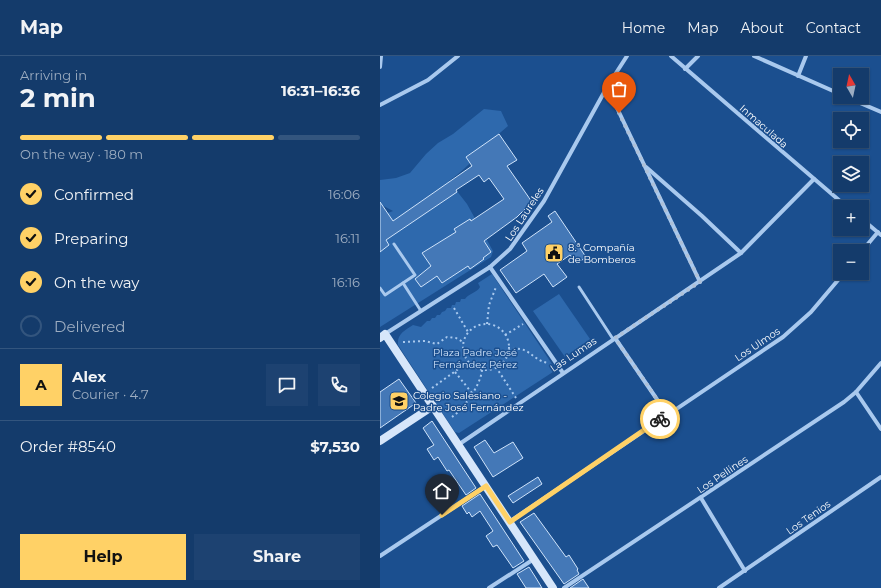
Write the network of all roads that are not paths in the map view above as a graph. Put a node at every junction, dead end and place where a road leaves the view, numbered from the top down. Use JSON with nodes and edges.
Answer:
{"nodes":[{"id":1,"x":382,"y":56,"type":"edge"},
{"id":2,"x":458,"y":56,"type":"edge"},
{"id":3,"x":627,"y":56,"type":"edge"},
{"id":4,"x":671,"y":56,"type":"edge"},
{"id":5,"x":698,"y":56,"type":"edge"},
{"id":6,"x":754,"y":56,"type":"edge"},
{"id":7,"x":806,"y":56,"type":"edge"},
{"id":8,"x":380,"y":67,"type":"edge"},
{"id":9,"x":685,"y":69,"type":"junction"},
{"id":10,"x":798,"y":76,"type":"junction"},
{"id":11,"x":607,"y":87,"type":"junction"},
{"id":12,"x":833,"y":91,"type":"edge"},
{"id":13,"x":862,"y":104,"type":"edge"},
{"id":14,"x":380,"y":105,"type":"edge"},
{"id":15,"x":881,"y":112,"type":"edge"},
{"id":16,"x":644,"y":166,"type":"junction"},
{"id":17,"x":814,"y":179,"type":"junction"},
{"id":18,"x":839,"y":200,"type":"edge"},
{"id":19,"x":869,"y":225,"type":"edge"},
{"id":20,"x":879,"y":234,"type":"edge"},
{"id":21,"x":394,"y":244,"type":"dead end"},
{"id":22,"x":869,"y":244,"type":"edge"},
{"id":23,"x":741,"y":253,"type":"junction"},
{"id":24,"x":490,"y":267,"type":"junction"},
{"id":25,"x":838,"y":280,"type":"edge"},
{"id":26,"x":700,"y":282,"type":"junction"},
{"id":27,"x":403,"y":283,"type":"junction"},
{"id":28,"x":579,"y":287,"type":"dead end"},
{"id":29,"x":380,"y":288,"type":"edge"},
{"id":30,"x":421,"y":311,"type":"junction"},
{"id":31,"x":383,"y":336,"type":"edge"},
{"id":32,"x":614,"y":339,"type":"junction"},
{"id":33,"x":881,"y":364,"type":"edge"},
{"id":34,"x":563,"y":373,"type":"junction"},
{"id":35,"x":856,"y":392,"type":"junction"},
{"id":36,"x":432,"y":406,"type":"junction"},
{"id":37,"x":667,"y":414,"type":"junction"},
{"id":38,"x":881,"y":429,"type":"edge"},
{"id":39,"x":380,"y":441,"type":"edge"},
{"id":40,"x":458,"y":445,"type":"junction"},
{"id":41,"x":881,"y":477,"type":"edge"},
{"id":42,"x":486,"y":486,"type":"junction"},
{"id":43,"x":700,"y":498,"type":"junction"},
{"id":44,"x":510,"y":522,"type":"junction"},
{"id":45,"x":380,"y":556,"type":"edge"},
{"id":46,"x":534,"y":558,"type":"junction"},
{"id":47,"x":745,"y":571,"type":"junction"},
{"id":48,"x":489,"y":588,"type":"edge"},
{"id":49,"x":553,"y":588,"type":"edge"},
{"id":50,"x":564,"y":588,"type":"edge"},
{"id":51,"x":719,"y":588,"type":"edge"}],
"edges":[{"from":1,"to":8,"type":"street"},
{"from":2,"to":14,"type":"street"},
{"from":3,"to":11,"type":"street","name":"Los Laureles"},
{"from":4,"to":9,"type":"street","name":"Inmaculada"},
{"from":5,"to":9,"type":"street"},
{"from":6,"to":10,"type":"street"},
{"from":7,"to":10,"type":"street"},
{"from":9,"to":17,"type":"street","name":"Inmaculada"},
{"from":10,"to":12,"type":"street"},
{"from":11,"to":16,"type":"street"},
{"from":11,"to":24,"type":"street","name":"Los Laureles"},
{"from":13,"to":15,"type":"street"},
{"from":16,"to":23,"type":"street"},
{"from":16,"to":26,"type":"street"},
{"from":17,"to":18,"type":"street","name":"Inmaculada"},
{"from":17,"to":23,"type":"street","name":"Las Lumas"},
{"from":19,"to":20,"type":"street"},
{"from":20,"to":22,"type":"street"},
{"from":21,"to":27,"type":"lane"},
{"from":23,"to":26,"type":"street","name":"Las Lumas"},
{"from":24,"to":30,"type":"street","name":"Los Laureles"},
{"from":24,"to":34,"type":"street"},
{"from":25,"to":37,"type":"street","name":"Los Ulmos"},
{"from":26,"to":32,"type":"street","name":"Las Lumas"},
{"from":27,"to":29,"type":"lane"},
{"from":27,"to":30,"type":"lane"},
{"from":28,"to":32,"type":"lane"},
{"from":30,"to":31,"type":"street","name":"Los Laureles"},
{"from":31,"to":36,"type":"main road"},
{"from":32,"to":34,"type":"street","name":"Las Lumas"},
{"from":32,"to":37,"type":"street"},
{"from":33,"to":35,"type":"street","name":"Los Pellines"},
{"from":34,"to":40,"type":"street","name":"Las Lumas"},
{"from":35,"to":38,"type":"street"},
{"from":35,"to":43,"type":"street","name":"Los Pellines"},
{"from":36,"to":39,"type":"main road"},
{"from":36,"to":40,"type":"main road"},
{"from":37,"to":44,"type":"street","name":"Los Ulmos"},
{"from":40,"to":42,"type":"main road"},
{"from":41,"to":47,"type":"street","name":"Los Tenios"},
{"from":42,"to":44,"type":"main road"},
{"from":42,"to":45,"type":"street"},
{"from":43,"to":47,"type":"street"},
{"from":43,"to":50,"type":"street","name":"Los Pellines"},
{"from":44,"to":46,"type":"main road"},
{"from":46,"to":48,"type":"street"},
{"from":46,"to":49,"type":"main road"},
{"from":47,"to":51,"type":"street","name":"Los Tenios"}]}
